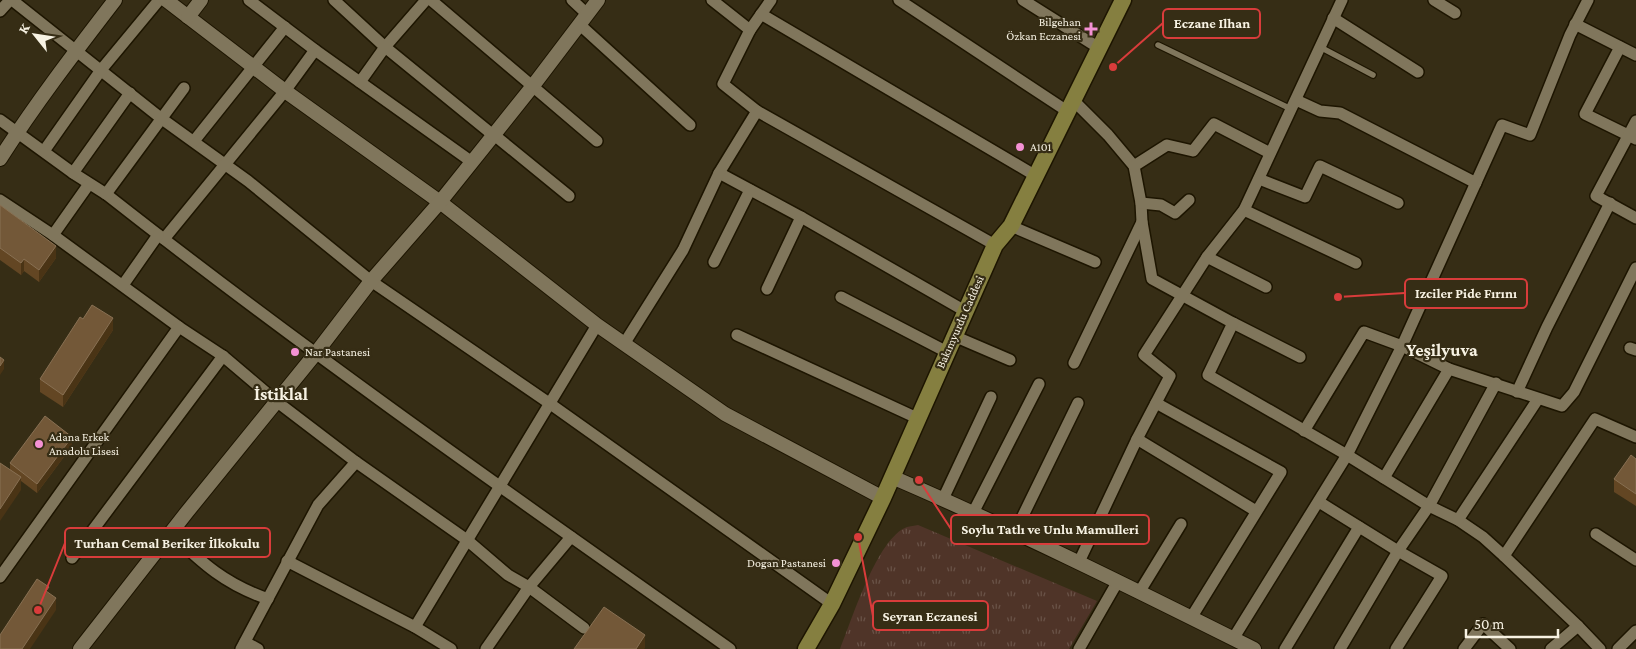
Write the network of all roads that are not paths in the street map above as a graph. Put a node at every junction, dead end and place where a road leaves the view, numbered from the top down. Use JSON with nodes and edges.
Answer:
{"nodes":[{"id":1,"x":11,"y":0,"type":"edge"},
{"id":2,"x":115,"y":0,"type":"edge"},
{"id":3,"x":158,"y":0,"type":"edge"},
{"id":4,"x":166,"y":0,"type":"edge"},
{"id":5,"x":201,"y":0,"type":"edge"},
{"id":6,"x":249,"y":0,"type":"edge"},
{"id":7,"x":334,"y":0,"type":"edge"},
{"id":8,"x":426,"y":0,"type":"edge"},
{"id":9,"x":431,"y":0,"type":"edge"},
{"id":10,"x":572,"y":0,"type":"edge"},
{"id":11,"x":598,"y":0,"type":"edge"},
{"id":12,"x":712,"y":0,"type":"edge"},
{"id":13,"x":771,"y":0,"type":"edge"},
{"id":14,"x":899,"y":0,"type":"edge"},
{"id":15,"x":1023,"y":0,"type":"edge"},
{"id":16,"x":1122,"y":0,"type":"edge"},
{"id":17,"x":1342,"y":0,"type":"edge"},
{"id":18,"x":1434,"y":0,"type":"edge"},
{"id":19,"x":1588,"y":0,"type":"edge"},
{"id":20,"x":0,"y":11,"type":"edge"},
{"id":21,"x":1456,"y":13,"type":"dead end"},
{"id":22,"x":761,"y":14,"type":"junction"},
{"id":23,"x":188,"y":17,"type":"junction"},
{"id":24,"x":1333,"y":18,"type":"junction"},
{"id":25,"x":583,"y":19,"type":"junction"},
{"id":26,"x":1576,"y":24,"type":"junction"},
{"id":27,"x":285,"y":27,"type":"junction"},
{"id":28,"x":750,"y":30,"type":"junction"},
{"id":29,"x":1158,"y":45,"type":"dead end"},
{"id":30,"x":385,"y":47,"type":"junction"},
{"id":31,"x":1320,"y":47,"type":"junction"},
{"id":32,"x":1620,"y":47,"type":"junction"},
{"id":33,"x":1099,"y":48,"type":"junction"},
{"id":34,"x":315,"y":50,"type":"junction"},
{"id":35,"x":75,"y":51,"type":"junction"},
{"id":36,"x":1636,"y":55,"type":"edge"},
{"id":37,"x":252,"y":66,"type":"junction"},
{"id":38,"x":101,"y":70,"type":"junction"},
{"id":39,"x":1418,"y":72,"type":"dead end"},
{"id":40,"x":1374,"y":75,"type":"dead end"},
{"id":41,"x":360,"y":82,"type":"junction"},
{"id":42,"x":532,"y":87,"type":"junction"},
{"id":43,"x":184,"y":88,"type":"dead end"},
{"id":44,"x":284,"y":91,"type":"junction"},
{"id":45,"x":130,"y":93,"type":"junction"},
{"id":46,"x":1070,"y":105,"type":"junction"},
{"id":47,"x":1293,"y":105,"type":"junction"},
{"id":48,"x":757,"y":111,"type":"junction"},
{"id":49,"x":162,"y":119,"type":"junction"},
{"id":50,"x":0,"y":120,"type":"edge"},
{"id":51,"x":1636,"y":121,"type":"edge"},
{"id":52,"x":690,"y":125,"type":"dead end"},
{"id":53,"x":17,"y":133,"type":"junction"},
{"id":54,"x":493,"y":134,"type":"junction"},
{"id":55,"x":1632,"y":137,"type":"edge"},
{"id":56,"x":597,"y":141,"type":"dead end"},
{"id":57,"x":194,"y":142,"type":"junction"},
{"id":58,"x":44,"y":151,"type":"junction"},
{"id":59,"x":1270,"y":153,"type":"junction"},
{"id":60,"x":0,"y":159,"type":"edge"},
{"id":61,"x":472,"y":162,"type":"junction"},
{"id":62,"x":225,"y":166,"type":"junction"},
{"id":63,"x":1134,"y":166,"type":"junction"},
{"id":64,"x":73,"y":173,"type":"junction"},
{"id":65,"x":719,"y":173,"type":"junction"},
{"id":66,"x":1036,"y":176,"type":"junction"},
{"id":67,"x":1259,"y":179,"type":"junction"},
{"id":68,"x":1476,"y":183,"type":"junction"},
{"id":69,"x":90,"y":184,"type":"junction"},
{"id":70,"x":750,"y":190,"type":"junction"},
{"id":71,"x":106,"y":194,"type":"junction"},
{"id":72,"x":569,"y":196,"type":"dead end"},
{"id":73,"x":0,"y":200,"type":"edge"},
{"id":74,"x":1189,"y":200,"type":"dead end"},
{"id":75,"x":440,"y":202,"type":"junction"},
{"id":76,"x":1398,"y":203,"type":"dead end"},
{"id":77,"x":1610,"y":203,"type":"junction"},
{"id":78,"x":1142,"y":204,"type":"junction"},
{"id":79,"x":1244,"y":210,"type":"junction"},
{"id":80,"x":801,"y":217,"type":"junction"},
{"id":81,"x":1636,"y":218,"type":"edge"},
{"id":82,"x":1142,"y":222,"type":"junction"},
{"id":83,"x":1011,"y":226,"type":"junction"},
{"id":84,"x":53,"y":235,"type":"junction"},
{"id":85,"x":161,"y":237,"type":"junction"},
{"id":86,"x":995,"y":245,"type":"junction"},
{"id":87,"x":1207,"y":257,"type":"junction"},
{"id":88,"x":714,"y":262,"type":"dead end"},
{"id":89,"x":1094,"y":262,"type":"dead end"},
{"id":90,"x":1356,"y":263,"type":"dead end"},
{"id":91,"x":1636,"y":268,"type":"edge"},
{"id":92,"x":371,"y":281,"type":"junction"},
{"id":93,"x":122,"y":285,"type":"junction"},
{"id":94,"x":1266,"y":287,"type":"dead end"},
{"id":95,"x":767,"y":289,"type":"dead end"},
{"id":96,"x":1181,"y":295,"type":"junction"},
{"id":97,"x":841,"y":297,"type":"dead end"},
{"id":98,"x":965,"y":312,"type":"junction"},
{"id":99,"x":597,"y":324,"type":"junction"},
{"id":100,"x":1233,"y":324,"type":"junction"},
{"id":101,"x":179,"y":327,"type":"junction"},
{"id":102,"x":737,"y":335,"type":"dead end"},
{"id":103,"x":954,"y":336,"type":"junction"},
{"id":104,"x":624,"y":344,"type":"junction"},
{"id":105,"x":1402,"y":346,"type":"junction"},
{"id":106,"x":948,"y":352,"type":"junction"},
{"id":107,"x":316,"y":353,"type":"junction"},
{"id":108,"x":223,"y":356,"type":"junction"},
{"id":109,"x":1300,"y":357,"type":"dead end"},
{"id":110,"x":1010,"y":360,"type":"dead end"},
{"id":111,"x":1074,"y":364,"type":"dead end"},
{"id":112,"x":1449,"y":368,"type":"junction"},
{"id":113,"x":1496,"y":383,"type":"junction"},
{"id":114,"x":1039,"y":384,"type":"dead end"},
{"id":115,"x":1517,"y":392,"type":"junction"},
{"id":116,"x":991,"y":397,"type":"dead end"},
{"id":117,"x":1538,"y":399,"type":"junction"},
{"id":118,"x":276,"y":401,"type":"junction"},
{"id":119,"x":549,"y":403,"type":"junction"},
{"id":120,"x":1078,"y":403,"type":"dead end"},
{"id":121,"x":1156,"y":403,"type":"junction"},
{"id":122,"x":917,"y":418,"type":"junction"},
{"id":123,"x":1304,"y":431,"type":"junction"},
{"id":124,"x":1636,"y":437,"type":"edge"},
{"id":125,"x":1137,"y":439,"type":"junction"},
{"id":126,"x":1348,"y":455,"type":"junction"},
{"id":127,"x":356,"y":462,"type":"junction"},
{"id":128,"x":892,"y":477,"type":"junction"},
{"id":129,"x":1384,"y":478,"type":"junction"},
{"id":130,"x":500,"y":486,"type":"junction"},
{"id":131,"x":883,"y":498,"type":"junction"},
{"id":132,"x":943,"y":499,"type":"junction"},
{"id":133,"x":1319,"y":502,"type":"junction"},
{"id":134,"x":1429,"y":506,"type":"junction"},
{"id":135,"x":1256,"y":510,"type":"junction"},
{"id":136,"x":973,"y":512,"type":"junction"},
{"id":137,"x":1458,"y":520,"type":"junction"},
{"id":138,"x":1181,"y":524,"type":"dead end"},
{"id":139,"x":1359,"y":527,"type":"junction"},
{"id":140,"x":1015,"y":532,"type":"junction"},
{"id":141,"x":170,"y":533,"type":"junction"},
{"id":142,"x":1596,"y":534,"type":"dead end"},
{"id":143,"x":572,"y":537,"type":"junction"},
{"id":144,"x":467,"y":540,"type":"junction"},
{"id":145,"x":1398,"y":551,"type":"junction"},
{"id":146,"x":1504,"y":556,"type":"junction"},
{"id":147,"x":72,"y":558,"type":"dead end"},
{"id":148,"x":1636,"y":560,"type":"edge"},
{"id":149,"x":287,"y":561,"type":"junction"},
{"id":150,"x":1078,"y":562,"type":"junction"},
{"id":151,"x":0,"y":577,"type":"edge"},
{"id":152,"x":1118,"y":581,"type":"junction"},
{"id":153,"x":530,"y":587,"type":"junction"},
{"id":154,"x":1140,"y":592,"type":"junction"},
{"id":155,"x":268,"y":599,"type":"junction"},
{"id":156,"x":832,"y":604,"type":"junction"},
{"id":157,"x":1191,"y":618,"type":"junction"},
{"id":158,"x":1578,"y":626,"type":"junction"},
{"id":159,"x":415,"y":627,"type":"junction"},
{"id":160,"x":584,"y":628,"type":"dead end"},
{"id":161,"x":1636,"y":631,"type":"edge"},
{"id":162,"x":1233,"y":639,"type":"junction"},
{"id":163,"x":243,"y":645,"type":"edge"},
{"id":164,"x":722,"y":647,"type":"edge"},
{"id":165,"x":80,"y":649,"type":"edge"},
{"id":166,"x":258,"y":649,"type":"edge"},
{"id":167,"x":451,"y":649,"type":"edge"},
{"id":168,"x":486,"y":649,"type":"edge"},
{"id":169,"x":806,"y":649,"type":"edge"},
{"id":170,"x":1079,"y":649,"type":"edge"},
{"id":171,"x":1254,"y":649,"type":"edge"},
{"id":172,"x":1285,"y":649,"type":"edge"},
{"id":173,"x":1340,"y":649,"type":"edge"},
{"id":174,"x":1396,"y":649,"type":"edge"},
{"id":175,"x":1464,"y":649,"type":"edge"},
{"id":176,"x":1510,"y":649,"type":"edge"},
{"id":177,"x":1551,"y":649,"type":"edge"},
{"id":178,"x":1600,"y":649,"type":"edge"},
{"id":179,"x":1618,"y":649,"type":"edge"}],
"edges":[{"from":1,"to":20,"type":"street"},
{"from":1,"to":35,"type":"street"},
{"from":2,"to":35,"type":"street"},
{"from":3,"to":38,"type":"street"},
{"from":4,"to":23,"type":"street"},
{"from":5,"to":23,"type":"street"},
{"from":6,"to":27,"type":"street"},
{"from":7,"to":30,"type":"street"},
{"from":8,"to":30,"type":"street"},
{"from":9,"to":42,"type":"street"},
{"from":10,"to":25,"type":"street"},
{"from":11,"to":25,"type":"street"},
{"from":12,"to":28,"type":"street"},
{"from":13,"to":22,"type":"street"},
{"from":14,"to":46,"type":"street"},
{"from":15,"to":33,"type":"street"},
{"from":16,"to":33,"type":"main road","name":"Bakımyurdu Caddesi"},
{"from":17,"to":24,"type":"street"},
{"from":18,"to":21,"type":"street"},
{"from":19,"to":26,"type":"street"},
{"from":22,"to":28,"type":"street"},
{"from":22,"to":66,"type":"street"},
{"from":23,"to":37,"type":"street"},
{"from":24,"to":31,"type":"street"},
{"from":24,"to":39,"type":"street"},
{"from":25,"to":42,"type":"street"},
{"from":25,"to":52,"type":"street"},
{"from":26,"to":32,"type":"street"},
{"from":26,"to":68,"type":"street"},
{"from":27,"to":34,"type":"street"},
{"from":27,"to":37,"type":"street"},
{"from":28,"to":48,"type":"street"},
{"from":29,"to":47,"type":"lane"},
{"from":30,"to":41,"type":"street"},
{"from":30,"to":54,"type":"street"},
{"from":31,"to":40,"type":"lane"},
{"from":31,"to":47,"type":"street"},
{"from":32,"to":36,"type":"street"},
{"from":32,"to":55,"type":"street"},
{"from":33,"to":46,"type":"main road","name":"Bakımyurdu Caddesi"},
{"from":34,"to":41,"type":"street"},
{"from":34,"to":44,"type":"street"},
{"from":35,"to":38,"type":"street"},
{"from":35,"to":53,"type":"street"},
{"from":37,"to":44,"type":"street"},
{"from":37,"to":57,"type":"street"},
{"from":38,"to":45,"type":"street"},
{"from":38,"to":58,"type":"street"},
{"from":41,"to":61,"type":"street"},
{"from":42,"to":54,"type":"street"},
{"from":42,"to":56,"type":"street"},
{"from":43,"to":49,"type":"street"},
{"from":44,"to":62,"type":"street"},
{"from":44,"to":75,"type":"street"},
{"from":45,"to":49,"type":"street"},
{"from":45,"to":64,"type":"street"},
{"from":46,"to":63,"type":"street"},
{"from":46,"to":66,"type":"main road","name":"Bakımyurdu Caddesi"},
{"from":47,"to":59,"type":"street"},
{"from":47,"to":68,"type":"street"},
{"from":48,"to":65,"type":"street"},
{"from":48,"to":86,"type":"street"},
{"from":49,"to":57,"type":"street"},
{"from":49,"to":71,"type":"street"},
{"from":50,"to":53,"type":"street"},
{"from":51,"to":55,"type":"street"},
{"from":53,"to":58,"type":"street"},
{"from":53,"to":60,"type":"street"},
{"from":54,"to":61,"type":"street"},
{"from":54,"to":72,"type":"street"},
{"from":55,"to":77,"type":"street"},
{"from":57,"to":62,"type":"street"},
{"from":58,"to":64,"type":"street"},
{"from":59,"to":63,"type":"street"},
{"from":59,"to":67,"type":"street"},
{"from":61,"to":75,"type":"street"},
{"from":62,"to":85,"type":"street"},
{"from":62,"to":92,"type":"street"},
{"from":63,"to":78,"type":"street"},
{"from":64,"to":69,"type":"street"},
{"from":65,"to":70,"type":"street"},
{"from":65,"to":104,"type":"street"},
{"from":66,"to":83,"type":"main road","name":"Bakımyurdu Caddesi"},
{"from":67,"to":76,"type":"street"},
{"from":67,"to":79,"type":"street"},
{"from":68,"to":105,"type":"street"},
{"from":69,"to":71,"type":"street"},
{"from":69,"to":84,"type":"street"},
{"from":70,"to":80,"type":"street"},
{"from":70,"to":88,"type":"street"},
{"from":71,"to":85,"type":"street"},
{"from":73,"to":84,"type":"street"},
{"from":74,"to":78,"type":"street"},
{"from":75,"to":92,"type":"street"},
{"from":75,"to":99,"type":"street"},
{"from":77,"to":81,"type":"street"},
{"from":77,"to":115,"type":"street"},
{"from":78,"to":82,"type":"street"},
{"from":79,"to":87,"type":"street"},
{"from":79,"to":90,"type":"street"},
{"from":80,"to":95,"type":"street"},
{"from":80,"to":98,"type":"street"},
{"from":82,"to":96,"type":"street"},
{"from":82,"to":111,"type":"street"},
{"from":83,"to":86,"type":"main road","name":"Bakımyurdu Caddesi"},
{"from":83,"to":89,"type":"street"},
{"from":84,"to":93,"type":"street"},
{"from":85,"to":93,"type":"street"},
{"from":85,"to":107,"type":"street"},
{"from":86,"to":98,"type":"main road","name":"Bakımyurdu Caddesi"},
{"from":87,"to":94,"type":"street"},
{"from":87,"to":96,"type":"street"},
{"from":91,"to":117,"type":"street"},
{"from":92,"to":107,"type":"street"},
{"from":92,"to":119,"type":"street"},
{"from":93,"to":101,"type":"street"},
{"from":96,"to":100,"type":"street"},
{"from":96,"to":121,"type":"street"},
{"from":97,"to":106,"type":"street"},
{"from":98,"to":103,"type":"main road","name":"Bakımyurdu Caddesi"},
{"from":99,"to":104,"type":"street"},
{"from":99,"to":119,"type":"street"},
{"from":100,"to":109,"type":"street"},
{"from":100,"to":123,"type":"street"},
{"from":101,"to":108,"type":"street"},
{"from":101,"to":151,"type":"street"},
{"from":102,"to":122,"type":"street"},
{"from":103,"to":106,"type":"main road","name":"Bakımyurdu Caddesi"},
{"from":103,"to":110,"type":"street"},
{"from":104,"to":131,"type":"street"},
{"from":105,"to":112,"type":"street"},
{"from":105,"to":123,"type":"street"},
{"from":105,"to":126,"type":"street"},
{"from":106,"to":122,"type":"main road","name":"Bakımyurdu Caddesi"},
{"from":107,"to":118,"type":"street"},
{"from":107,"to":130,"type":"street"},
{"from":108,"to":118,"type":"street"},
{"from":108,"to":147,"type":"street"},
{"from":112,"to":113,"type":"street"},
{"from":112,"to":129,"type":"street"},
{"from":113,"to":115,"type":"street"},
{"from":113,"to":134,"type":"street"},
{"from":114,"to":136,"type":"street"},
{"from":115,"to":117,"type":"street"},
{"from":116,"to":132,"type":"street"},
{"from":117,"to":137,"type":"street"},
{"from":118,"to":127,"type":"street"},
{"from":118,"to":141,"type":"street"},
{"from":119,"to":130,"type":"street"},
{"from":119,"to":156,"type":"street"},
{"from":120,"to":140,"type":"street"},
{"from":121,"to":125,"type":"street"},
{"from":121,"to":135,"type":"street"},
{"from":122,"to":128,"type":"main road","name":"Bakımyurdu Caddesi"},
{"from":123,"to":126,"type":"street"},
{"from":124,"to":146,"type":"street"},
{"from":125,"to":135,"type":"street"},
{"from":125,"to":150,"type":"street"},
{"from":126,"to":129,"type":"street"},
{"from":126,"to":133,"type":"street"},
{"from":127,"to":144,"type":"street"},
{"from":127,"to":149,"type":"street"},
{"from":128,"to":131,"type":"main road","name":"Bakımyurdu Caddesi"},
{"from":128,"to":132,"type":"street"},
{"from":129,"to":134,"type":"street"},
{"from":130,"to":143,"type":"street"},
{"from":130,"to":144,"type":"street"},
{"from":131,"to":156,"type":"main road","name":"Bakımyurdu Caddesi"},
{"from":132,"to":136,"type":"street"},
{"from":133,"to":139,"type":"street"},
{"from":133,"to":162,"type":"street"},
{"from":134,"to":137,"type":"street"},
{"from":134,"to":145,"type":"street"},
{"from":135,"to":157,"type":"street"},
{"from":136,"to":140,"type":"street"},
{"from":137,"to":146,"type":"street"},
{"from":138,"to":154,"type":"street"},
{"from":139,"to":145,"type":"street"},
{"from":139,"to":172,"type":"street"},
{"from":140,"to":150,"type":"street"},
{"from":141,"to":155,"type":"street"},
{"from":141,"to":165,"type":"street"},
{"from":142,"to":148,"type":"street"},
{"from":143,"to":153,"type":"street"},
{"from":143,"to":164,"type":"street"},
{"from":144,"to":153,"type":"street"},
{"from":144,"to":159,"type":"street"},
{"from":145,"to":173,"type":"street"},
{"from":145,"to":174,"type":"street"},
{"from":146,"to":158,"type":"street"},
{"from":149,"to":155,"type":"street"},
{"from":149,"to":159,"type":"street"},
{"from":150,"to":152,"type":"street"},
{"from":152,"to":154,"type":"street"},
{"from":152,"to":170,"type":"street"},
{"from":153,"to":160,"type":"street"},
{"from":153,"to":168,"type":"street"},
{"from":154,"to":157,"type":"street"},
{"from":155,"to":163,"type":"street"},
{"from":156,"to":169,"type":"main road","name":"Bakımyurdu Caddesi"},
{"from":157,"to":162,"type":"street"},
{"from":158,"to":177,"type":"street"},
{"from":158,"to":178,"type":"street"},
{"from":159,"to":167,"type":"street"},
{"from":161,"to":179,"type":"street"},
{"from":162,"to":171,"type":"street"},
{"from":163,"to":166,"type":"street"},
{"from":175,"to":176,"type":"street"}]}
